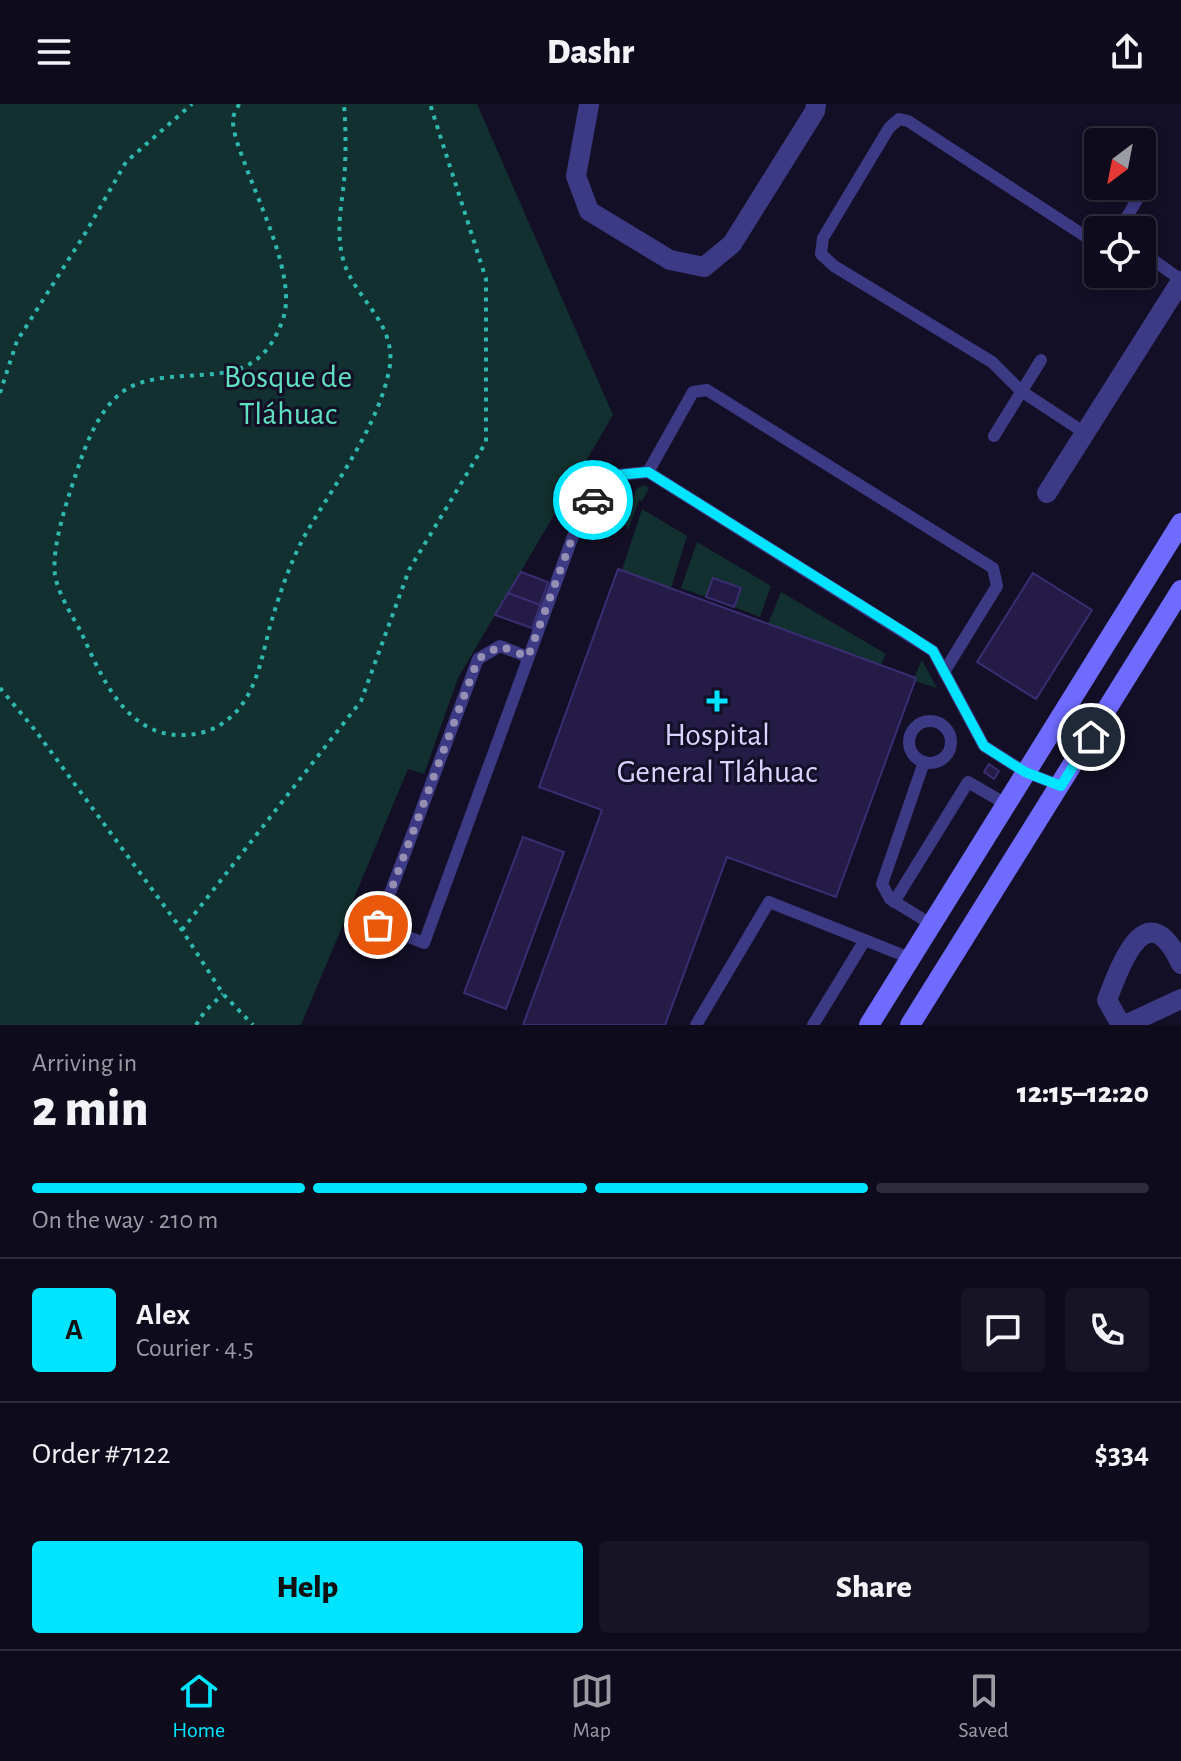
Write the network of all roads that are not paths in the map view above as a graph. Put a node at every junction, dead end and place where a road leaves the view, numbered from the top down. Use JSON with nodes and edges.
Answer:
{"nodes":[{"id":1,"x":816,"y":104,"type":"edge"},
{"id":2,"x":589,"y":105,"type":"edge"},
{"id":3,"x":1084,"y":235,"type":"edge"},
{"id":4,"x":1156,"y":262,"type":"edge"},
{"id":5,"x":1181,"y":280,"type":"edge"},
{"id":6,"x":1041,"y":360,"type":"dead end"},
{"id":7,"x":1021,"y":391,"type":"junction"},
{"id":8,"x":1085,"y":433,"type":"junction"},
{"id":9,"x":994,"y":436,"type":"dead end"},
{"id":10,"x":648,"y":472,"type":"junction"},
{"id":11,"x":1047,"y":493,"type":"dead end"},
{"id":12,"x":1181,"y":523,"type":"edge"},
{"id":13,"x":1181,"y":590,"type":"edge"},
{"id":14,"x":1104,"y":644,"type":"junction"},
{"id":15,"x":528,"y":657,"type":"junction"},
{"id":16,"x":1135,"y":665,"type":"junction"},
{"id":17,"x":944,"y":672,"type":"junction"},
{"id":18,"x":924,"y":762,"type":"dead end"},
{"id":19,"x":1025,"y":772,"type":"junction"},
{"id":20,"x":1061,"y":786,"type":"junction"},
{"id":21,"x":1006,"y":804,"type":"junction"},
{"id":22,"x":894,"y":902,"type":"junction"},
{"id":23,"x":931,"y":924,"type":"junction"},
{"id":24,"x":865,"y":940,"type":"junction"},
{"id":25,"x":910,"y":958,"type":"junction"},
{"id":26,"x":1181,"y":964,"type":"edge"},
{"id":27,"x":1181,"y":999,"type":"edge"},
{"id":28,"x":696,"y":1025,"type":"edge"},
{"id":29,"x":813,"y":1025,"type":"edge"},
{"id":30,"x":869,"y":1025,"type":"edge"},
{"id":31,"x":910,"y":1025,"type":"edge"},
{"id":32,"x":1123,"y":1025,"type":"edge"}],
"edges":[{"from":1,"to":2,"type":"street"},
{"from":3,"to":7,"type":"lane"},
{"from":4,"to":5,"type":"lane"},
{"from":5,"to":8,"type":"street"},
{"from":6,"to":7,"type":"lane"},
{"from":7,"to":8,"type":"lane"},
{"from":7,"to":9,"type":"lane"},
{"from":8,"to":11,"type":"street"},
{"from":10,"to":15,"type":"lane"},
{"from":10,"to":17,"type":"lane"},
{"from":10,"to":17,"type":"lane"},
{"from":12,"to":14,"type":"main road"},
{"from":13,"to":16,"type":"main road"},
{"from":14,"to":16,"type":"main road"},
{"from":14,"to":19,"type":"main road"},
{"from":15,"to":15,"type":"lane"},
{"from":16,"to":20,"type":"main road"},
{"from":17,"to":19,"type":"lane"},
{"from":18,"to":22,"type":"lane"},
{"from":19,"to":20,"type":"lane"},
{"from":19,"to":21,"type":"main road"},
{"from":20,"to":31,"type":"main road"},
{"from":21,"to":22,"type":"lane"},
{"from":21,"to":23,"type":"main road"},
{"from":22,"to":23,"type":"lane"},
{"from":23,"to":25,"type":"main road"},
{"from":24,"to":25,"type":"lane"},
{"from":24,"to":28,"type":"lane"},
{"from":24,"to":29,"type":"lane"},
{"from":25,"to":30,"type":"main road"},
{"from":26,"to":32,"type":"street"},
{"from":27,"to":32,"type":"street"}]}
